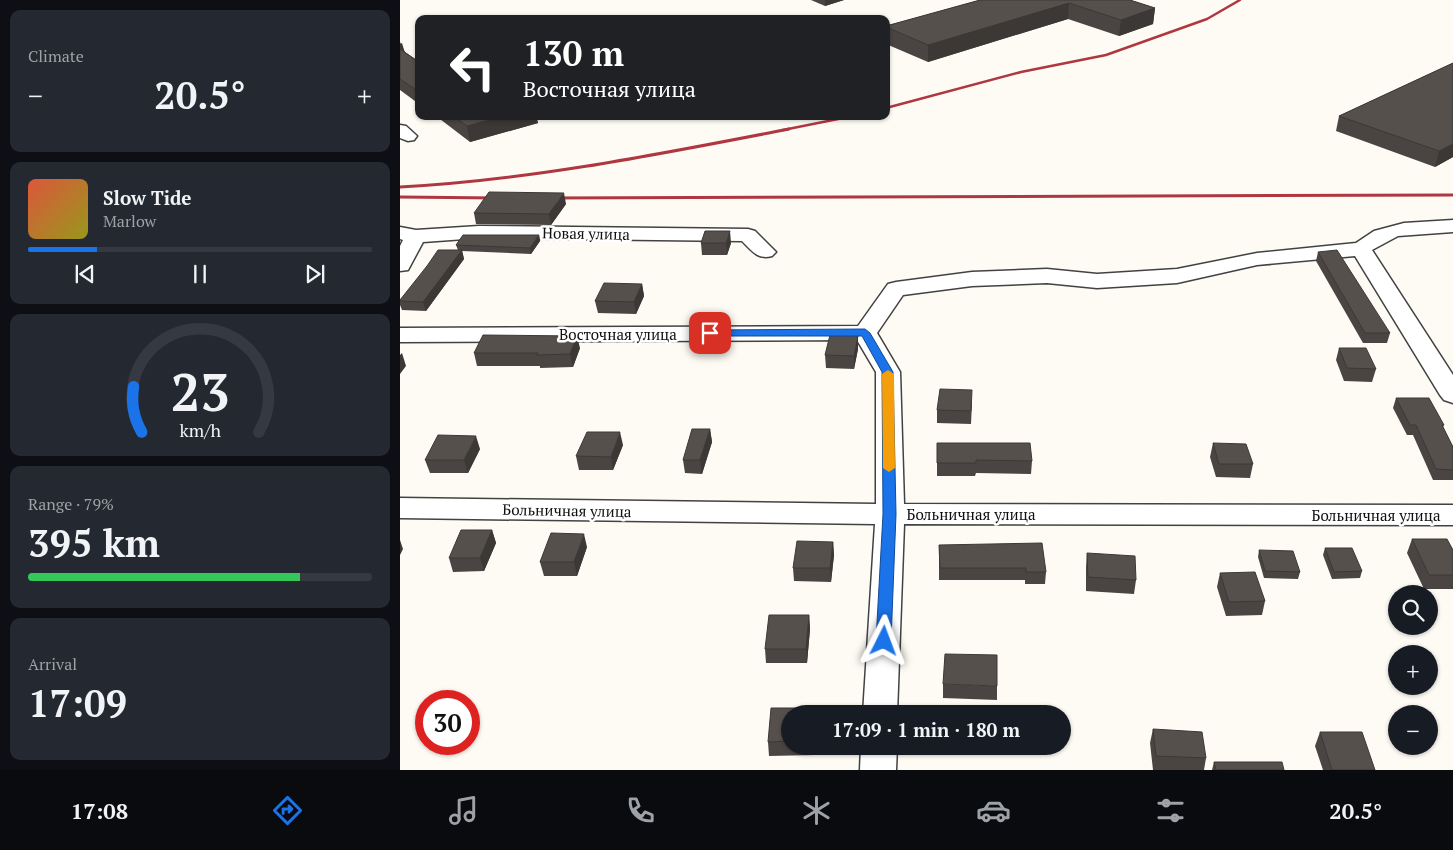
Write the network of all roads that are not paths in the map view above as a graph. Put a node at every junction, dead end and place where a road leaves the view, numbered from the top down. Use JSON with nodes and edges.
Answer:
{"nodes":[{"id":1,"x":1453,"y":226,"type":"edge"},
{"id":2,"x":408,"y":235,"type":"edge"},
{"id":3,"x":1361,"y":249,"type":"junction"},
{"id":4,"x":765,"y":252,"type":"dead end"},
{"id":5,"x":400,"y":265,"type":"edge"},
{"id":6,"x":865,"y":333,"type":"junction"},
{"id":7,"x":400,"y":335,"type":"edge"},
{"id":8,"x":1453,"y":395,"type":"edge"},
{"id":9,"x":400,"y":508,"type":"edge"},
{"id":10,"x":890,"y":514,"type":"junction"},
{"id":11,"x":1453,"y":515,"type":"edge"},
{"id":12,"x":880,"y":705,"type":"edge"},
{"id":13,"x":879,"y":755,"type":"edge"},
{"id":14,"x":878,"y":770,"type":"edge"}],
"edges":[{"from":1,"to":3,"type":"street"},
{"from":2,"to":4,"type":"street","name":"Новая улица"},
{"from":2,"to":5,"type":"street"},
{"from":3,"to":6,"type":"street"},
{"from":3,"to":8,"type":"street"},
{"from":6,"to":7,"type":"street","name":"Восточная улица"},
{"from":6,"to":10,"type":"street"},
{"from":9,"to":10,"type":"street","name":"Больничная улица"},
{"from":10,"to":11,"type":"street","name":"Больничная улица"},
{"from":10,"to":12,"type":"street"},
{"from":13,"to":14,"type":"street"}]}
